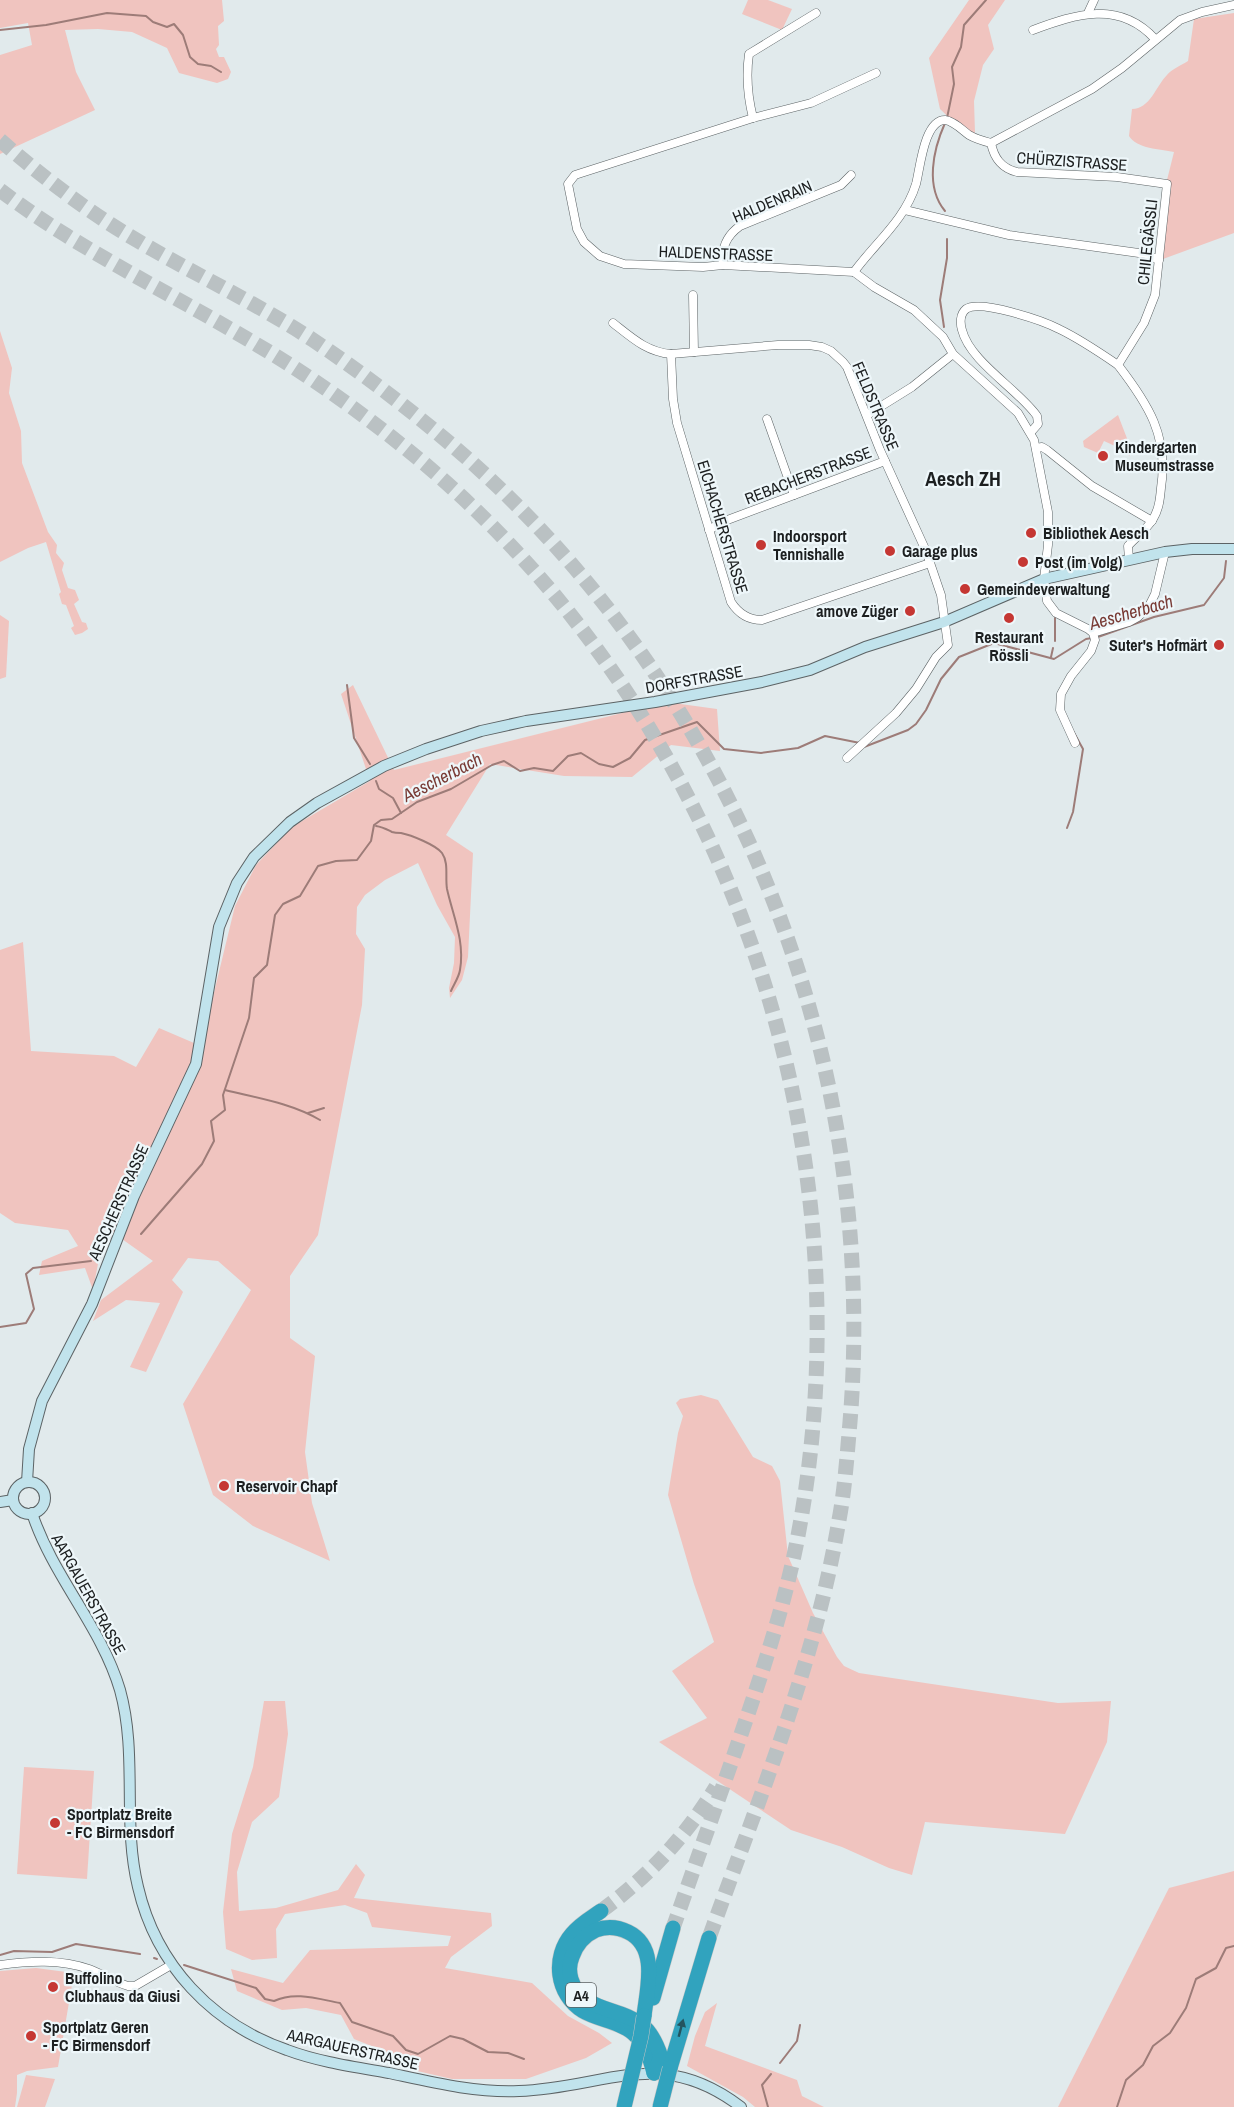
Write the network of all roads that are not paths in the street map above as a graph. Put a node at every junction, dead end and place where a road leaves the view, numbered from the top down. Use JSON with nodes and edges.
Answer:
{"nodes":[{"id":1,"x":1094,"y":0,"type":"edge"},
{"id":2,"x":1234,"y":5,"type":"edge"},
{"id":3,"x":816,"y":13,"type":"dead end"},
{"id":4,"x":1088,"y":13,"type":"junction"},
{"id":5,"x":1033,"y":30,"type":"dead end"},
{"id":6,"x":1155,"y":39,"type":"junction"},
{"id":7,"x":876,"y":73,"type":"dead end"},
{"id":8,"x":753,"y":118,"type":"junction"},
{"id":9,"x":991,"y":143,"type":"junction"},
{"id":10,"x":851,"y":175,"type":"dead end"},
{"id":11,"x":1167,"y":184,"type":"joint"},
{"id":12,"x":905,"y":210,"type":"junction"},
{"id":13,"x":1159,"y":260,"type":"junction"},
{"id":14,"x":723,"y":265,"type":"junction"},
{"id":15,"x":854,"y":272,"type":"junction"},
{"id":16,"x":693,"y":295,"type":"dead end"},
{"id":17,"x":613,"y":323,"type":"dead end"},
{"id":18,"x":694,"y":352,"type":"junction"},
{"id":19,"x":671,"y":354,"type":"junction"},
{"id":20,"x":953,"y":354,"type":"junction"},
{"id":21,"x":1118,"y":365,"type":"junction"},
{"id":22,"x":867,"y":415,"type":"junction"},
{"id":23,"x":767,"y":419,"type":"dead end"},
{"id":24,"x":1031,"y":432,"type":"junction"},
{"id":25,"x":1036,"y":448,"type":"junction"},
{"id":26,"x":885,"y":460,"type":"junction"},
{"id":27,"x":794,"y":495,"type":"junction"},
{"id":28,"x":1152,"y":521,"type":"junction"},
{"id":29,"x":709,"y":530,"type":"junction"},
{"id":30,"x":1234,"y":549,"type":"edge"},
{"id":31,"x":1165,"y":552,"type":"junction"},
{"id":32,"x":1129,"y":559,"type":"junction"},
{"id":33,"x":930,"y":564,"type":"junction"},
{"id":34,"x":1044,"y":579,"type":"junction"},
{"id":35,"x":944,"y":622,"type":"junction"},
{"id":36,"x":1094,"y":637,"type":"junction"},
{"id":37,"x":1075,"y":743,"type":"dead end"},
{"id":38,"x":847,"y":758,"type":"dead end"},
{"id":39,"x":219,"y":927,"type":"joint"},
{"id":40,"x":27,"y":1482,"type":"junction"},
{"id":41,"x":13,"y":1500,"type":"junction"},
{"id":42,"x":0,"y":1502,"type":"edge"},
{"id":43,"x":32,"y":1514,"type":"junction"},
{"id":44,"x":601,"y":1911,"type":"tunnel mouth"},
{"id":45,"x":673,"y":1928,"type":"tunnel mouth"},
{"id":46,"x":709,"y":1938,"type":"tunnel mouth"},
{"id":47,"x":0,"y":1965,"type":"edge"},
{"id":48,"x":171,"y":1965,"type":"junction"},
{"id":49,"x":646,"y":2018,"type":"junction"},
{"id":50,"x":644,"y":2043,"type":"junction"},
{"id":51,"x":668,"y":2054,"type":"junction"},
{"id":52,"x":654,"y":2073,"type":"junction"},
{"id":53,"x":635,"y":2074,"type":"junction"},
{"id":54,"x":675,"y":2075,"type":"junction"},
{"id":55,"x":624,"y":2107,"type":"edge"},
{"id":56,"x":660,"y":2107,"type":"edge"},
{"id":57,"x":741,"y":2107,"type":"edge"}],
"edges":[{"from":1,"to":4,"type":"street"},
{"from":2,"to":6,"type":"street"},
{"from":3,"to":8,"type":"street"},
{"from":4,"to":5,"type":"street"},
{"from":4,"to":6,"type":"street"},
{"from":6,"to":9,"type":"street"},
{"from":7,"to":8,"type":"street","name":"HALDENSTRASSE"},
{"from":8,"to":14,"type":"street","name":"HALDENSTRASSE"},
{"from":9,"to":11,"type":"street","name":"CHÜRZISTRASSE"},
{"from":9,"to":12,"type":"street"},
{"from":10,"to":14,"type":"street","name":"HALDENRAIN"},
{"from":11,"to":13,"type":"street","name":"CHILEGÄSSLI"},
{"from":12,"to":13,"type":"street"},
{"from":12,"to":15,"type":"street"},
{"from":13,"to":21,"type":"street","name":"CHILEGÄSSLI"},
{"from":14,"to":15,"type":"street","name":"HALDENSTRASSE"},
{"from":15,"to":20,"type":"street"},
{"from":16,"to":18,"type":"street"},
{"from":17,"to":19,"type":"street","name":"FELDSTRASSE"},
{"from":18,"to":19,"type":"street","name":"FELDSTRASSE"},
{"from":18,"to":22,"type":"street","name":"FELDSTRASSE"},
{"from":19,"to":29,"type":"street","name":"EICHACHERSTRASSE"},
{"from":20,"to":22,"type":"street"},
{"from":20,"to":24,"type":"street"},
{"from":21,"to":24,"type":"street"},
{"from":21,"to":28,"type":"street"},
{"from":22,"to":26,"type":"street","name":"FELDSTRASSE"},
{"from":23,"to":27,"type":"street"},
{"from":24,"to":25,"type":"street"},
{"from":25,"to":28,"type":"street"},
{"from":25,"to":34,"type":"street"},
{"from":26,"to":27,"type":"street","name":"REBACHERSTRASSE"},
{"from":26,"to":33,"type":"street","name":"FELDSTRASSE"},
{"from":27,"to":29,"type":"street","name":"REBACHERSTRASSE"},
{"from":28,"to":32,"type":"street"},
{"from":29,"to":33,"type":"street","name":"EICHACHERSTRASSE"},
{"from":30,"to":31,"type":"street","name":"DORFSTRASSE"},
{"from":31,"to":32,"type":"street","name":"DORFSTRASSE"},
{"from":31,"to":36,"type":"street"},
{"from":32,"to":34,"type":"street","name":"DORFSTRASSE"},
{"from":33,"to":35,"type":"street","name":"FELDSTRASSE"},
{"from":34,"to":35,"type":"street","name":"DORFSTRASSE"},
{"from":34,"to":36,"type":"street"},
{"from":35,"to":38,"type":"street","name":"FELDSTRASSE"},
{"from":35,"to":39,"type":"street","name":"DORFSTRASSE"},
{"from":36,"to":37,"type":"street"},
{"from":39,"to":40,"type":"street","name":"AESCHERSTRASSE"},
{"from":40,"to":41,"type":"street"},
{"from":40,"to":43,"type":"street"},
{"from":41,"to":42,"type":"street"},
{"from":41,"to":43,"type":"street"},
{"from":43,"to":48,"type":"street","name":"AARGAUERSTRASSE"},
{"from":44,"to":50,"type":"highway"},
{"from":45,"to":49,"type":"highway"},
{"from":51,"to":46,"type":"highway","one_way":true},
{"from":47,"to":48,"type":"street"},
{"from":48,"to":53,"type":"street","name":"AARGAUERSTRASSE"},
{"from":49,"to":50,"type":"highway","number":"A4","bridge":true},
{"from":49,"to":51,"type":"highway","number":"A4"},
{"from":50,"to":52,"type":"highway"},
{"from":50,"to":53,"type":"highway"},
{"from":50,"to":55,"type":"highway","bridge":true},
{"from":51,"to":52,"type":"highway"},
{"from":51,"to":54,"type":"highway","number":"A4"},
{"from":51,"to":56,"type":"highway","bridge":true},
{"from":52,"to":53,"type":"street","name":"AARGAUERSTRASSE"},
{"from":52,"to":54,"type":"street","name":"AARGAUERSTRASSE"},
{"from":54,"to":57,"type":"street","name":"AARGAUERSTRASSE"}]}
